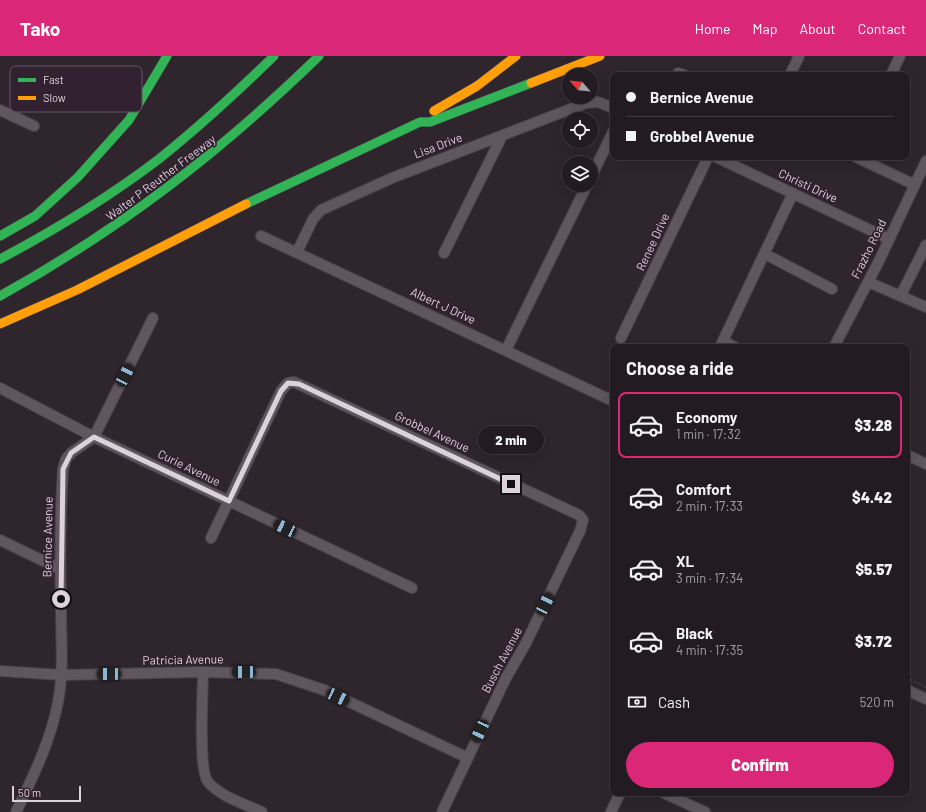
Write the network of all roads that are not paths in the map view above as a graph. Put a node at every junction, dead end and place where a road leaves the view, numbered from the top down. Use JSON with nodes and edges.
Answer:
{"nodes":[{"id":1,"x":167,"y":56,"type":"edge"},
{"id":2,"x":274,"y":56,"type":"edge"},
{"id":3,"x":319,"y":56,"type":"edge"},
{"id":4,"x":516,"y":56,"type":"edge"},
{"id":5,"x":600,"y":56,"type":"edge"},
{"id":6,"x":799,"y":56,"type":"edge"},
{"id":7,"x":900,"y":56,"type":"edge"},
{"id":8,"x":791,"y":72,"type":"edge"},
{"id":9,"x":892,"y":72,"type":"edge"},
{"id":10,"x":142,"y":98,"type":"edge"},
{"id":11,"x":610,"y":107,"type":"edge"},
{"id":12,"x":0,"y":110,"type":"edge"},
{"id":13,"x":134,"y":112,"type":"edge"},
{"id":14,"x":420,"y":122,"type":"junction"},
{"id":15,"x":34,"y":126,"type":"dead end"},
{"id":16,"x":502,"y":136,"type":"junction"},
{"id":17,"x":610,"y":138,"type":"edge"},
{"id":18,"x":707,"y":160,"type":"edge"},
{"id":19,"x":722,"y":160,"type":"edge"},
{"id":20,"x":862,"y":160,"type":"edge"},
{"id":21,"x":926,"y":161,"type":"edge"},
{"id":22,"x":598,"y":163,"type":"edge"},
{"id":23,"x":915,"y":185,"type":"junction"},
{"id":24,"x":584,"y":192,"type":"edge"},
{"id":25,"x":793,"y":193,"type":"junction"},
{"id":26,"x":0,"y":236,"type":"edge"},
{"id":27,"x":261,"y":236,"type":"dead end"},
{"id":28,"x":889,"y":239,"type":"junction"},
{"id":29,"x":926,"y":245,"type":"edge"},
{"id":30,"x":297,"y":252,"type":"junction"},
{"id":31,"x":444,"y":253,"type":"dead end"},
{"id":32,"x":765,"y":254,"type":"junction"},
{"id":33,"x":0,"y":259,"type":"edge"},
{"id":34,"x":868,"y":282,"type":"junction"},
{"id":35,"x":832,"y":289,"type":"dead end"},
{"id":36,"x":901,"y":295,"type":"junction"},
{"id":37,"x":0,"y":296,"type":"edge"},
{"id":38,"x":926,"y":307,"type":"edge"},
{"id":39,"x":153,"y":318,"type":"dead end"},
{"id":40,"x":0,"y":324,"type":"edge"},
{"id":41,"x":621,"y":338,"type":"dead end"},
{"id":42,"x":722,"y":344,"type":"edge"},
{"id":43,"x":836,"y":344,"type":"edge"},
{"id":44,"x":506,"y":350,"type":"junction"},
{"id":45,"x":0,"y":388,"type":"edge"},
{"id":46,"x":610,"y":400,"type":"edge"},
{"id":47,"x":94,"y":437,"type":"junction"},
{"id":48,"x":910,"y":456,"type":"edge"},
{"id":49,"x":926,"y":464,"type":"edge"},
{"id":50,"x":229,"y":501,"type":"junction"},
{"id":51,"x":583,"y":520,"type":"joint"},
{"id":52,"x":211,"y":538,"type":"dead end"},
{"id":53,"x":0,"y":540,"type":"edge"},
{"id":54,"x":60,"y":569,"type":"junction"},
{"id":55,"x":412,"y":588,"type":"dead end"},
{"id":56,"x":0,"y":671,"type":"edge"},
{"id":57,"x":203,"y":672,"type":"junction"},
{"id":58,"x":62,"y":675,"type":"junction"},
{"id":59,"x":910,"y":691,"type":"edge"},
{"id":60,"x":926,"y":699,"type":"edge"},
{"id":61,"x":468,"y":758,"type":"junction"},
{"id":62,"x":619,"y":796,"type":"edge"},
{"id":63,"x":670,"y":796,"type":"edge"},
{"id":64,"x":16,"y":812,"type":"edge"},
{"id":65,"x":262,"y":812,"type":"edge"},
{"id":66,"x":442,"y":812,"type":"edge"},
{"id":67,"x":611,"y":812,"type":"edge"},
{"id":68,"x":705,"y":812,"type":"edge"}],
"edges":[{"from":1,"to":10,"type":"highway"},
{"from":2,"to":33,"type":"highway","name":"Walter P Reuther Freeway"},
{"from":3,"to":37,"type":"highway","name":"Walter P Reuther Freeway"},
{"from":4,"to":14,"type":"highway"},
{"from":5,"to":14,"type":"highway"},
{"from":6,"to":8,"type":"street"},
{"from":7,"to":9,"type":"street"},
{"from":11,"to":16,"type":"street","name":"Lisa Drive"},
{"from":12,"to":15,"type":"street"},
{"from":13,"to":26,"type":"highway"},
{"from":14,"to":40,"type":"highway"},
{"from":16,"to":30,"type":"street","name":"Lisa Drive"},
{"from":16,"to":31,"type":"street"},
{"from":17,"to":22,"type":"street"},
{"from":18,"to":41,"type":"street","name":"Renee Drive"},
{"from":19,"to":25,"type":"street","name":"Christi Drive"},
{"from":20,"to":23,"type":"street"},
{"from":21,"to":23,"type":"street","name":"Frazho Road"},
{"from":23,"to":28,"type":"street","name":"Frazho Road"},
{"from":24,"to":44,"type":"street"},
{"from":25,"to":28,"type":"street","name":"Christi Drive"},
{"from":25,"to":32,"type":"street"},
{"from":27,"to":30,"type":"street","name":"Albert J Drive"},
{"from":28,"to":34,"type":"street","name":"Frazho Road"},
{"from":29,"to":36,"type":"street"},
{"from":30,"to":44,"type":"street","name":"Albert J Drive"},
{"from":32,"to":35,"type":"street"},
{"from":32,"to":42,"type":"street"},
{"from":34,"to":36,"type":"street"},
{"from":34,"to":43,"type":"street","name":"Frazho Road"},
{"from":36,"to":38,"type":"street"},
{"from":39,"to":47,"type":"street"},
{"from":44,"to":46,"type":"street","name":"Albert J Drive"},
{"from":45,"to":47,"type":"street","name":"Curie Avenue"},
{"from":47,"to":50,"type":"street","name":"Curie Avenue"},
{"from":47,"to":54,"type":"street","name":"Bernice Avenue"},
{"from":48,"to":49,"type":"street"},
{"from":50,"to":51,"type":"street","name":"Grobbel Avenue"},
{"from":50,"to":52,"type":"street"},
{"from":50,"to":55,"type":"street","name":"Curie Avenue"},
{"from":51,"to":61,"type":"street","name":"Busch Avenue"},
{"from":53,"to":54,"type":"street"},
{"from":54,"to":58,"type":"street","name":"Bernice Avenue"},
{"from":56,"to":58,"type":"street","name":"Patricia Avenue"},
{"from":57,"to":58,"type":"street","name":"Patricia Avenue"},
{"from":57,"to":61,"type":"street","name":"Patricia Avenue"},
{"from":57,"to":65,"type":"street"},
{"from":58,"to":64,"type":"street","name":"Bernice Avenue"},
{"from":59,"to":60,"type":"street"},
{"from":61,"to":66,"type":"street","name":"Busch Avenue"},
{"from":62,"to":67,"type":"street"},
{"from":63,"to":68,"type":"street"}]}
